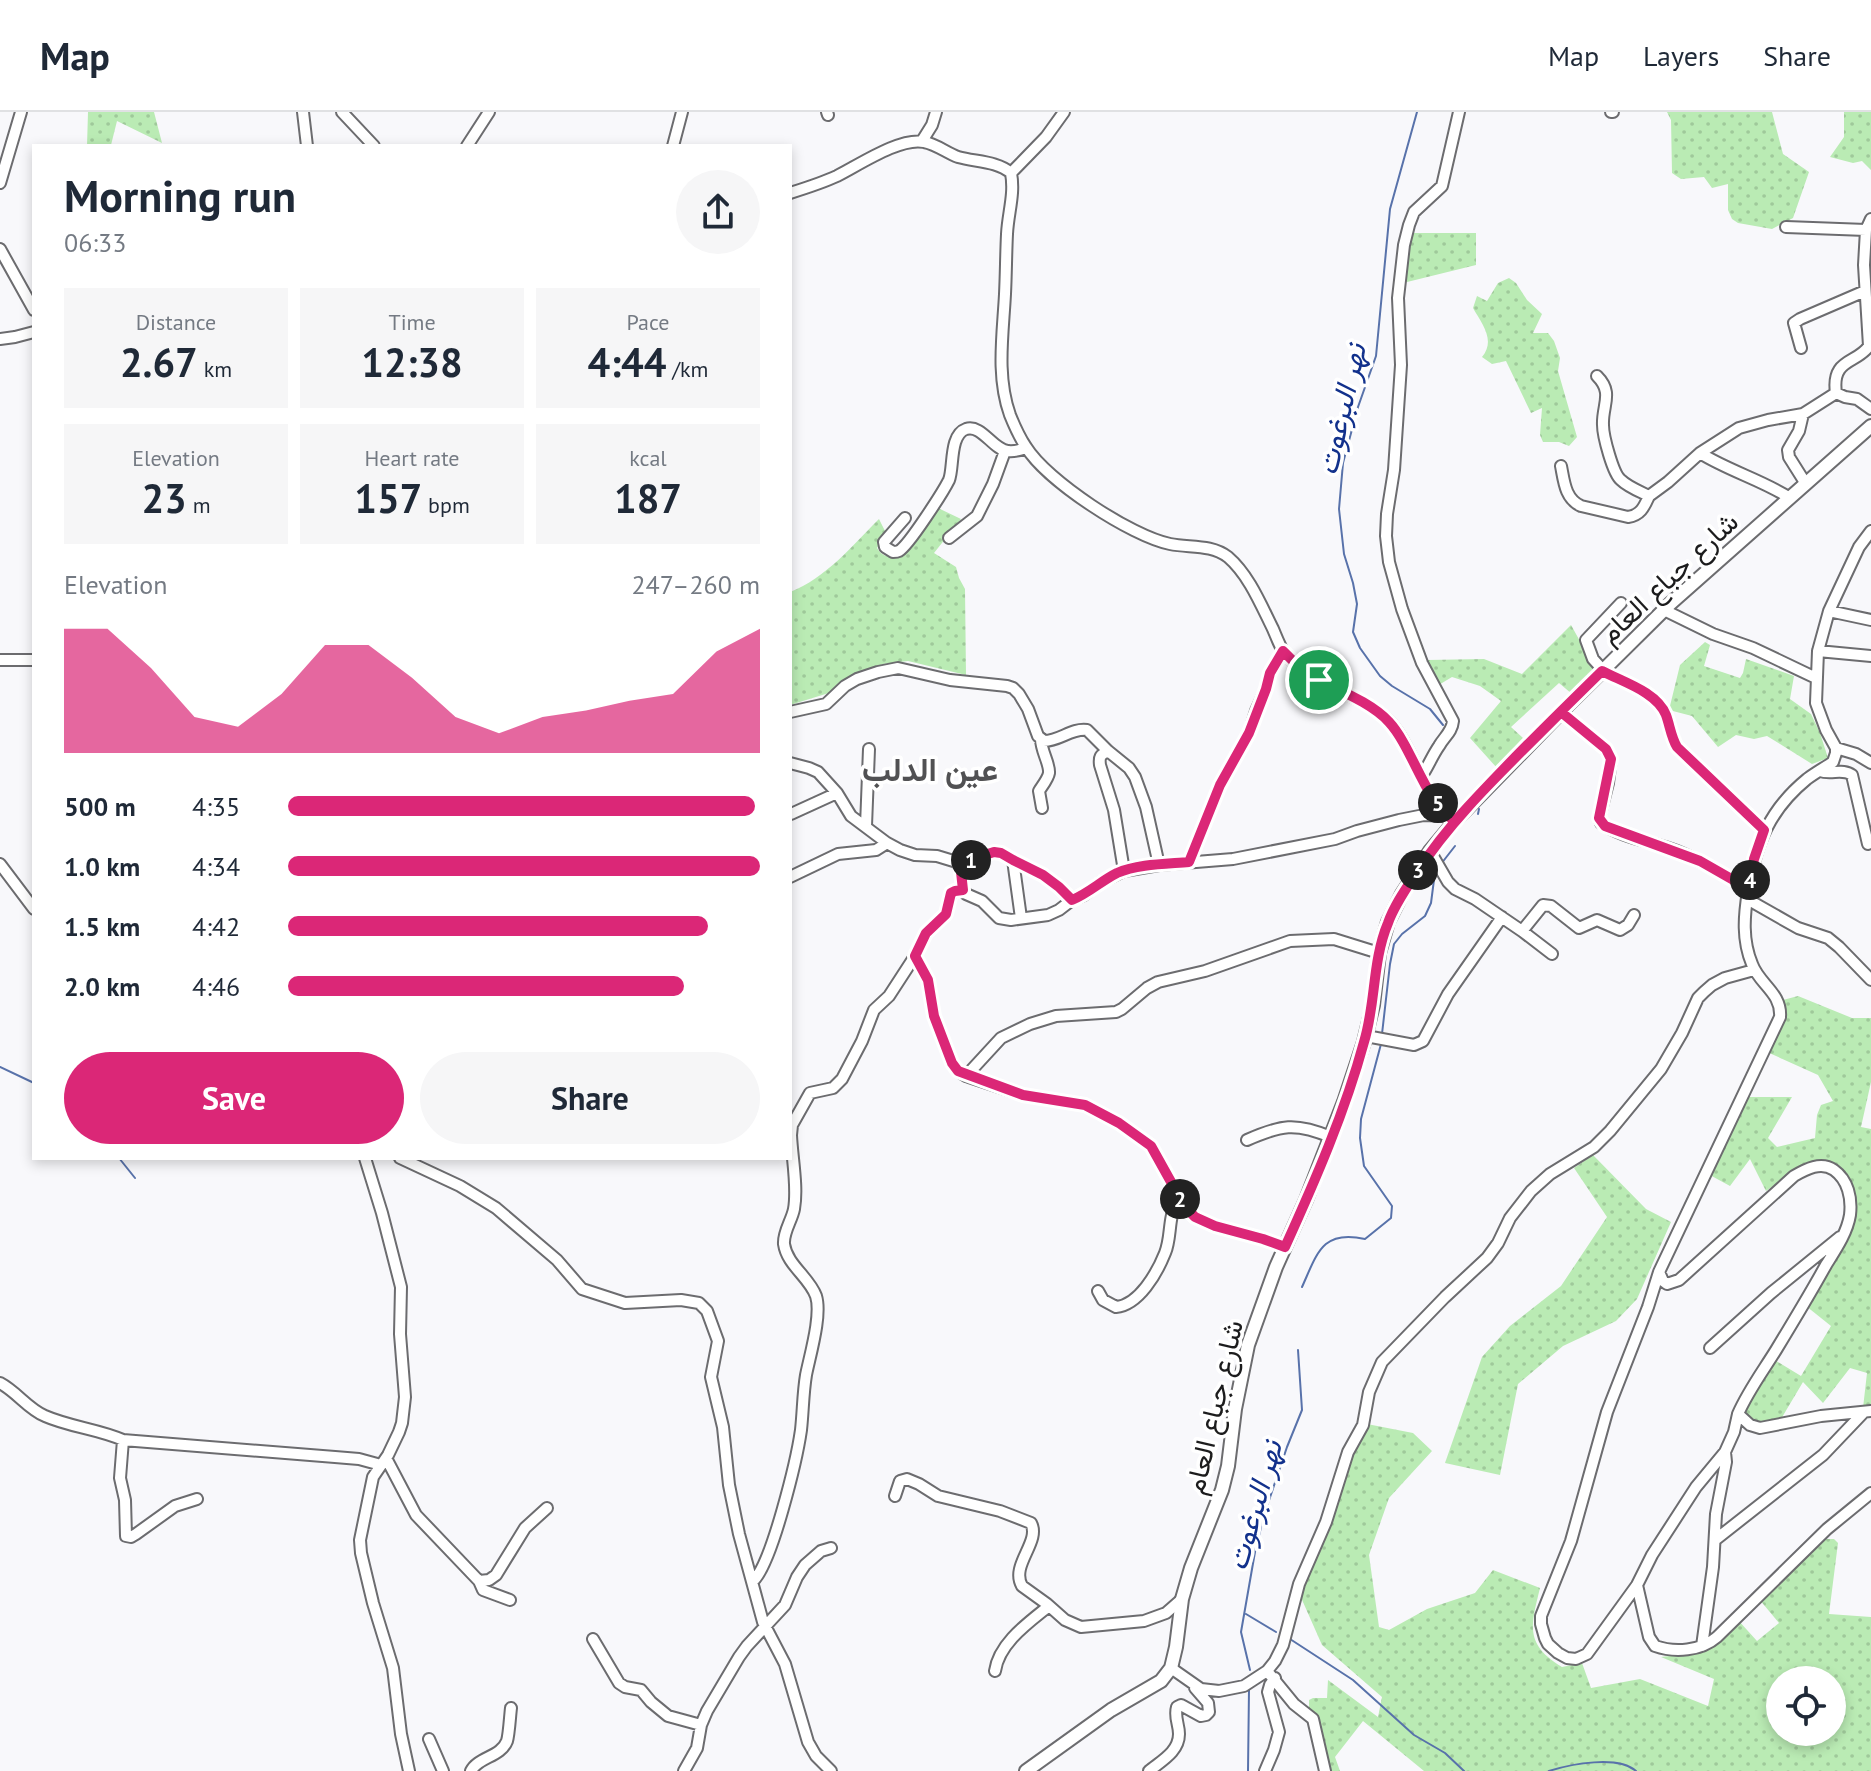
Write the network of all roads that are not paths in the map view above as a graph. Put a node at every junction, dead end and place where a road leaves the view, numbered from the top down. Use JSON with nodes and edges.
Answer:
{"nodes":[{"id":1,"x":21,"y":112,"type":"edge"},
{"id":2,"x":303,"y":112,"type":"edge"},
{"id":3,"x":342,"y":112,"type":"edge"},
{"id":4,"x":489,"y":112,"type":"edge"},
{"id":5,"x":682,"y":112,"type":"edge"},
{"id":6,"x":936,"y":112,"type":"edge"},
{"id":7,"x":1064,"y":112,"type":"edge"},
{"id":8,"x":1459,"y":112,"type":"edge"},
{"id":9,"x":922,"y":141,"type":"junction"},
{"id":10,"x":307,"y":144,"type":"edge"},
{"id":11,"x":372,"y":144,"type":"edge"},
{"id":12,"x":468,"y":144,"type":"edge"},
{"id":13,"x":678,"y":144,"type":"edge"},
{"id":14,"x":1011,"y":173,"type":"junction"},
{"id":15,"x":0,"y":183,"type":"edge"},
{"id":16,"x":792,"y":192,"type":"edge"},
{"id":17,"x":1868,"y":224,"type":"edge"},
{"id":18,"x":1786,"y":227,"type":"dead end"},
{"id":19,"x":0,"y":249,"type":"edge"},
{"id":20,"x":1865,"y":291,"type":"junction"},
{"id":21,"x":32,"y":306,"type":"edge"},
{"id":22,"x":32,"y":333,"type":"edge"},
{"id":23,"x":0,"y":339,"type":"edge"},
{"id":24,"x":1801,"y":348,"type":"dead end"},
{"id":25,"x":1597,"y":376,"type":"dead end"},
{"id":26,"x":1836,"y":393,"type":"junction"},
{"id":27,"x":1871,"y":409,"type":"edge"},
{"id":28,"x":1803,"y":414,"type":"junction"},
{"id":29,"x":1871,"y":426,"type":"edge"},
{"id":30,"x":1026,"y":448,"type":"junction"},
{"id":31,"x":1005,"y":451,"type":"junction"},
{"id":32,"x":1700,"y":453,"type":"junction"},
{"id":33,"x":1561,"y":466,"type":"dead end"},
{"id":34,"x":1806,"y":484,"type":"junction"},
{"id":35,"x":1649,"y":496,"type":"junction"},
{"id":36,"x":1790,"y":498,"type":"junction"},
{"id":37,"x":905,"y":518,"type":"dead end"},
{"id":38,"x":1871,"y":531,"type":"edge"},
{"id":39,"x":949,"y":538,"type":"dead end"},
{"id":40,"x":1621,"y":603,"type":"dead end"},
{"id":41,"x":1664,"y":610,"type":"junction"},
{"id":42,"x":1829,"y":611,"type":"junction"},
{"id":43,"x":1871,"y":620,"type":"edge"},
{"id":44,"x":1283,"y":651,"type":"junction"},
{"id":45,"x":1818,"y":651,"type":"junction"},
{"id":46,"x":1871,"y":656,"type":"edge"},
{"id":47,"x":0,"y":660,"type":"edge"},
{"id":48,"x":32,"y":660,"type":"edge"},
{"id":49,"x":1603,"y":670,"type":"junction"},
{"id":50,"x":1816,"y":678,"type":"junction"},
{"id":51,"x":792,"y":712,"type":"edge"},
{"id":52,"x":1561,"y":712,"type":"junction"},
{"id":53,"x":1041,"y":739,"type":"junction"},
{"id":54,"x":1836,"y":748,"type":"junction"},
{"id":55,"x":869,"y":749,"type":"dead end"},
{"id":56,"x":1108,"y":751,"type":"junction"},
{"id":57,"x":1871,"y":763,"type":"edge"},
{"id":58,"x":792,"y":764,"type":"edge"},
{"id":59,"x":1820,"y":771,"type":"junction"},
{"id":60,"x":1421,"y":777,"type":"junction"},
{"id":61,"x":837,"y":793,"type":"junction"},
{"id":62,"x":1042,"y":808,"type":"dead end"},
{"id":63,"x":792,"y":814,"type":"edge"},
{"id":64,"x":1451,"y":818,"type":"junction"},
{"id":65,"x":866,"y":826,"type":"junction"},
{"id":66,"x":1764,"y":830,"type":"junction"},
{"id":67,"x":887,"y":843,"type":"junction"},
{"id":68,"x":1868,"y":844,"type":"dead end"},
{"id":69,"x":1432,"y":855,"type":"junction"},
{"id":70,"x":1013,"y":860,"type":"junction"},
{"id":71,"x":1189,"y":862,"type":"junction"},
{"id":72,"x":960,"y":863,"type":"junction"},
{"id":73,"x":0,"y":864,"type":"edge"},
{"id":74,"x":1159,"y":865,"type":"junction"},
{"id":75,"x":1124,"y":871,"type":"junction"},
{"id":76,"x":792,"y":876,"type":"edge"},
{"id":77,"x":963,"y":890,"type":"junction"},
{"id":78,"x":1748,"y":894,"type":"junction"},
{"id":79,"x":1072,"y":900,"type":"junction"},
{"id":80,"x":32,"y":906,"type":"edge"},
{"id":81,"x":1634,"y":915,"type":"dead end"},
{"id":82,"x":1502,"y":917,"type":"junction"},
{"id":83,"x":1021,"y":918,"type":"junction"},
{"id":84,"x":1522,"y":931,"type":"junction"},
{"id":85,"x":1379,"y":953,"type":"junction"},
{"id":86,"x":1552,"y":954,"type":"dead end"},
{"id":87,"x":915,"y":956,"type":"junction"},
{"id":88,"x":1754,"y":970,"type":"junction"},
{"id":89,"x":1871,"y":980,"type":"edge"},
{"id":90,"x":1372,"y":1037,"type":"junction"},
{"id":91,"x":966,"y":1076,"type":"junction"},
{"id":92,"x":792,"y":1128,"type":"edge"},
{"id":93,"x":1331,"y":1137,"type":"junction"},
{"id":94,"x":1247,"y":1140,"type":"dead end"},
{"id":95,"x":792,"y":1147,"type":"edge"},
{"id":96,"x":366,"y":1160,"type":"edge"},
{"id":97,"x":404,"y":1160,"type":"edge"},
{"id":98,"x":1179,"y":1198,"type":"junction"},
{"id":99,"x":1844,"y":1233,"type":"junction"},
{"id":100,"x":1285,"y":1247,"type":"junction"},
{"id":101,"x":1659,"y":1272,"type":"junction"},
{"id":102,"x":1098,"y":1291,"type":"dead end"},
{"id":103,"x":1710,"y":1348,"type":"dead end"},
{"id":104,"x":0,"y":1383,"type":"edge"},
{"id":105,"x":1868,"y":1412,"type":"edge"},
{"id":106,"x":1738,"y":1414,"type":"junction"},
{"id":107,"x":1849,"y":1414,"type":"junction"},
{"id":108,"x":1850,"y":1426,"type":"junction"},
{"id":109,"x":123,"y":1440,"type":"junction"},
{"id":110,"x":1725,"y":1452,"type":"junction"},
{"id":111,"x":384,"y":1462,"type":"junction"},
{"id":112,"x":1871,"y":1493,"type":"edge"},
{"id":113,"x":895,"y":1496,"type":"dead end"},
{"id":114,"x":197,"y":1499,"type":"dead end"},
{"id":115,"x":547,"y":1508,"type":"dead end"},
{"id":116,"x":1715,"y":1540,"type":"junction"},
{"id":117,"x":831,"y":1548,"type":"dead end"},
{"id":118,"x":479,"y":1581,"type":"junction"},
{"id":119,"x":753,"y":1581,"type":"junction"},
{"id":120,"x":1637,"y":1585,"type":"junction"},
{"id":121,"x":1182,"y":1599,"type":"junction"},
{"id":122,"x":510,"y":1600,"type":"dead end"},
{"id":123,"x":1049,"y":1606,"type":"junction"},
{"id":124,"x":766,"y":1628,"type":"junction"},
{"id":125,"x":593,"y":1639,"type":"dead end"},
{"id":126,"x":1702,"y":1646,"type":"junction"},
{"id":127,"x":1171,"y":1668,"type":"junction"},
{"id":128,"x":995,"y":1671,"type":"dead end"},
{"id":129,"x":1271,"y":1675,"type":"junction"},
{"id":130,"x":1191,"y":1684,"type":"junction"},
{"id":131,"x":511,"y":1708,"type":"dead end"},
{"id":132,"x":701,"y":1725,"type":"junction"},
{"id":133,"x":429,"y":1739,"type":"dead end"},
{"id":134,"x":409,"y":1771,"type":"edge"},
{"id":135,"x":443,"y":1771,"type":"edge"},
{"id":136,"x":471,"y":1771,"type":"edge"},
{"id":137,"x":684,"y":1771,"type":"edge"},
{"id":138,"x":831,"y":1771,"type":"edge"},
{"id":139,"x":1026,"y":1771,"type":"edge"},
{"id":140,"x":1149,"y":1771,"type":"edge"},
{"id":141,"x":1265,"y":1771,"type":"edge"},
{"id":142,"x":1325,"y":1771,"type":"edge"}],
"edges":[{"from":1,"to":15,"type":"street"},
{"from":2,"to":10,"type":"street"},
{"from":3,"to":11,"type":"street"},
{"from":4,"to":12,"type":"street"},
{"from":5,"to":13,"type":"street"},
{"from":6,"to":9,"type":"street"},
{"from":7,"to":14,"type":"street"},
{"from":8,"to":60,"type":"street"},
{"from":9,"to":14,"type":"street"},
{"from":9,"to":16,"type":"street"},
{"from":14,"to":30,"type":"street"},
{"from":17,"to":18,"type":"street"},
{"from":17,"to":20,"type":"street"},
{"from":19,"to":21,"type":"street"},
{"from":20,"to":24,"type":"street"},
{"from":20,"to":26,"type":"street"},
{"from":22,"to":23,"type":"street"},
{"from":25,"to":35,"type":"street"},
{"from":26,"to":27,"type":"street"},
{"from":26,"to":28,"type":"street"},
{"from":28,"to":32,"type":"street"},
{"from":28,"to":34,"type":"street"},
{"from":29,"to":34,"type":"main road","name":"شارع جباع العام"},
{"from":30,"to":31,"type":"street"},
{"from":30,"to":44,"type":"street"},
{"from":31,"to":37,"type":"street"},
{"from":31,"to":39,"type":"street"},
{"from":32,"to":35,"type":"street"},
{"from":32,"to":36,"type":"street"},
{"from":33,"to":35,"type":"street"},
{"from":34,"to":36,"type":"main road","name":"شارع جباع العام"},
{"from":36,"to":41,"type":"main road","name":"شارع جباع العام"},
{"from":38,"to":42,"type":"street"},
{"from":40,"to":49,"type":"street"},
{"from":41,"to":49,"type":"main road","name":"شارع جباع العام"},
{"from":41,"to":50,"type":"street"},
{"from":42,"to":43,"type":"street"},
{"from":42,"to":45,"type":"street"},
{"from":44,"to":60,"type":"street"},
{"from":44,"to":71,"type":"street"},
{"from":45,"to":46,"type":"street"},
{"from":45,"to":50,"type":"street"},
{"from":47,"to":48,"type":"street"},
{"from":49,"to":52,"type":"main road","name":"شارع جباع العام"},
{"from":49,"to":66,"type":"street"},
{"from":50,"to":54,"type":"street"},
{"from":51,"to":53,"type":"street"},
{"from":52,"to":64,"type":"main road","name":"شارع جباع العام"},
{"from":52,"to":78,"type":"street"},
{"from":53,"to":56,"type":"street"},
{"from":53,"to":62,"type":"street"},
{"from":54,"to":57,"type":"street"},
{"from":54,"to":59,"type":"street"},
{"from":55,"to":65,"type":"street"},
{"from":56,"to":74,"type":"street"},
{"from":56,"to":75,"type":"street"},
{"from":58,"to":61,"type":"street"},
{"from":59,"to":66,"type":"street"},
{"from":59,"to":68,"type":"street"},
{"from":60,"to":64,"type":"street"},
{"from":61,"to":63,"type":"street"},
{"from":61,"to":65,"type":"street"},
{"from":64,"to":69,"type":"main road","name":"شارع جباع العام"},
{"from":64,"to":71,"type":"street"},
{"from":65,"to":67,"type":"street"},
{"from":66,"to":78,"type":"street"},
{"from":67,"to":72,"type":"street"},
{"from":67,"to":76,"type":"street"},
{"from":69,"to":82,"type":"street"},
{"from":69,"to":85,"type":"main road","name":"شارع جباع العام"},
{"from":70,"to":72,"type":"street"},
{"from":70,"to":79,"type":"street"},
{"from":70,"to":83,"type":"street"},
{"from":71,"to":74,"type":"street"},
{"from":72,"to":77,"type":"street"},
{"from":73,"to":80,"type":"street"},
{"from":74,"to":75,"type":"street"},
{"from":75,"to":79,"type":"street"},
{"from":77,"to":83,"type":"street"},
{"from":77,"to":87,"type":"street"},
{"from":78,"to":88,"type":"street"},
{"from":78,"to":89,"type":"street"},
{"from":79,"to":83,"type":"street"},
{"from":81,"to":84,"type":"street"},
{"from":82,"to":84,"type":"street"},
{"from":82,"to":90,"type":"street"},
{"from":84,"to":86,"type":"street"},
{"from":85,"to":90,"type":"main road","name":"شارع جباع العام"},
{"from":85,"to":91,"type":"street"},
{"from":87,"to":91,"type":"street"},
{"from":87,"to":92,"type":"street"},
{"from":88,"to":101,"type":"street"},
{"from":88,"to":129,"type":"street"},
{"from":90,"to":93,"type":"main road","name":"شارع جباع العام"},
{"from":91,"to":98,"type":"street"},
{"from":93,"to":94,"type":"street"},
{"from":93,"to":100,"type":"main road","name":"شارع جباع العام"},
{"from":95,"to":119,"type":"street"},
{"from":96,"to":111,"type":"street"},
{"from":97,"to":119,"type":"street"},
{"from":98,"to":100,"type":"street"},
{"from":98,"to":102,"type":"street"},
{"from":99,"to":101,"type":"street"},
{"from":99,"to":103,"type":"street"},
{"from":99,"to":106,"type":"street"},
{"from":100,"to":121,"type":"main road","name":"شارع جباع العام"},
{"from":101,"to":120,"type":"street"},
{"from":104,"to":109,"type":"street"},
{"from":105,"to":107,"type":"street"},
{"from":105,"to":108,"type":"street"},
{"from":106,"to":107,"type":"street"},
{"from":106,"to":110,"type":"street"},
{"from":107,"to":108,"type":"street"},
{"from":108,"to":116,"type":"street"},
{"from":109,"to":111,"type":"street"},
{"from":109,"to":114,"type":"street"},
{"from":110,"to":116,"type":"street"},
{"from":110,"to":120,"type":"street"},
{"from":111,"to":118,"type":"street"},
{"from":111,"to":134,"type":"street"},
{"from":112,"to":126,"type":"street"},
{"from":113,"to":123,"type":"street"},
{"from":115,"to":118,"type":"street"},
{"from":116,"to":126,"type":"street"},
{"from":117,"to":124,"type":"street"},
{"from":118,"to":122,"type":"street"},
{"from":119,"to":124,"type":"street"},
{"from":120,"to":126,"type":"street"},
{"from":121,"to":123,"type":"street"},
{"from":121,"to":127,"type":"main road","name":"شارع جباع العام"},
{"from":123,"to":128,"type":"street"},
{"from":124,"to":132,"type":"street"},
{"from":124,"to":138,"type":"street"},
{"from":125,"to":132,"type":"street"},
{"from":127,"to":130,"type":"street"},
{"from":127,"to":139,"type":"main road"},
{"from":129,"to":130,"type":"street"},
{"from":129,"to":141,"type":"street"},
{"from":129,"to":142,"type":"street"},
{"from":130,"to":140,"type":"street"},
{"from":131,"to":136,"type":"street"},
{"from":132,"to":137,"type":"street"},
{"from":133,"to":135,"type":"street"}]}
